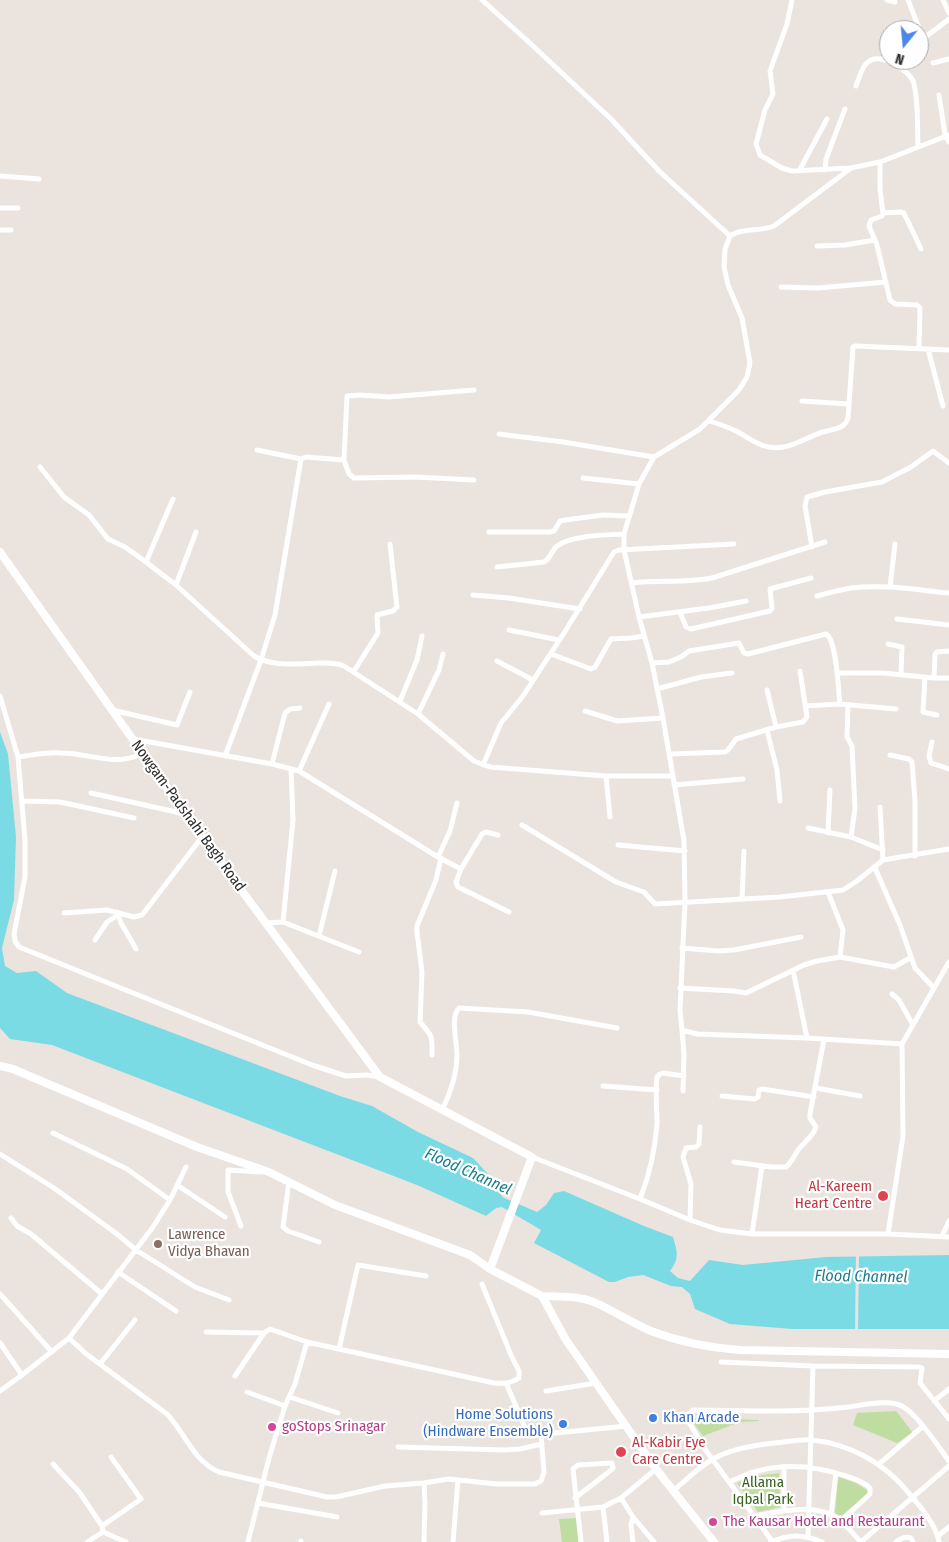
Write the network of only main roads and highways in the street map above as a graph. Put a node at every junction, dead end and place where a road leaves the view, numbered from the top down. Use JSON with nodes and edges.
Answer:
{"nodes":[{"id":1,"x":0,"y":552,"type":"edge"},
{"id":2,"x":0,"y":1066,"type":"edge"},
{"id":3,"x":490,"y":1269,"type":"junction"},
{"id":4,"x":542,"y":1296,"type":"junction"},
{"id":5,"x":949,"y":1354,"type":"edge"},
{"id":6,"x":714,"y":1542,"type":"edge"}],
"edges":[{"from":1,"to":3,"type":"main road","name":"Nowgam-Padshahi Bagh Road"},
{"from":2,"to":3,"type":"main road"},
{"from":3,"to":4,"type":"main road"},
{"from":4,"to":5,"type":"main road"},
{"from":4,"to":6,"type":"main road"}]}
